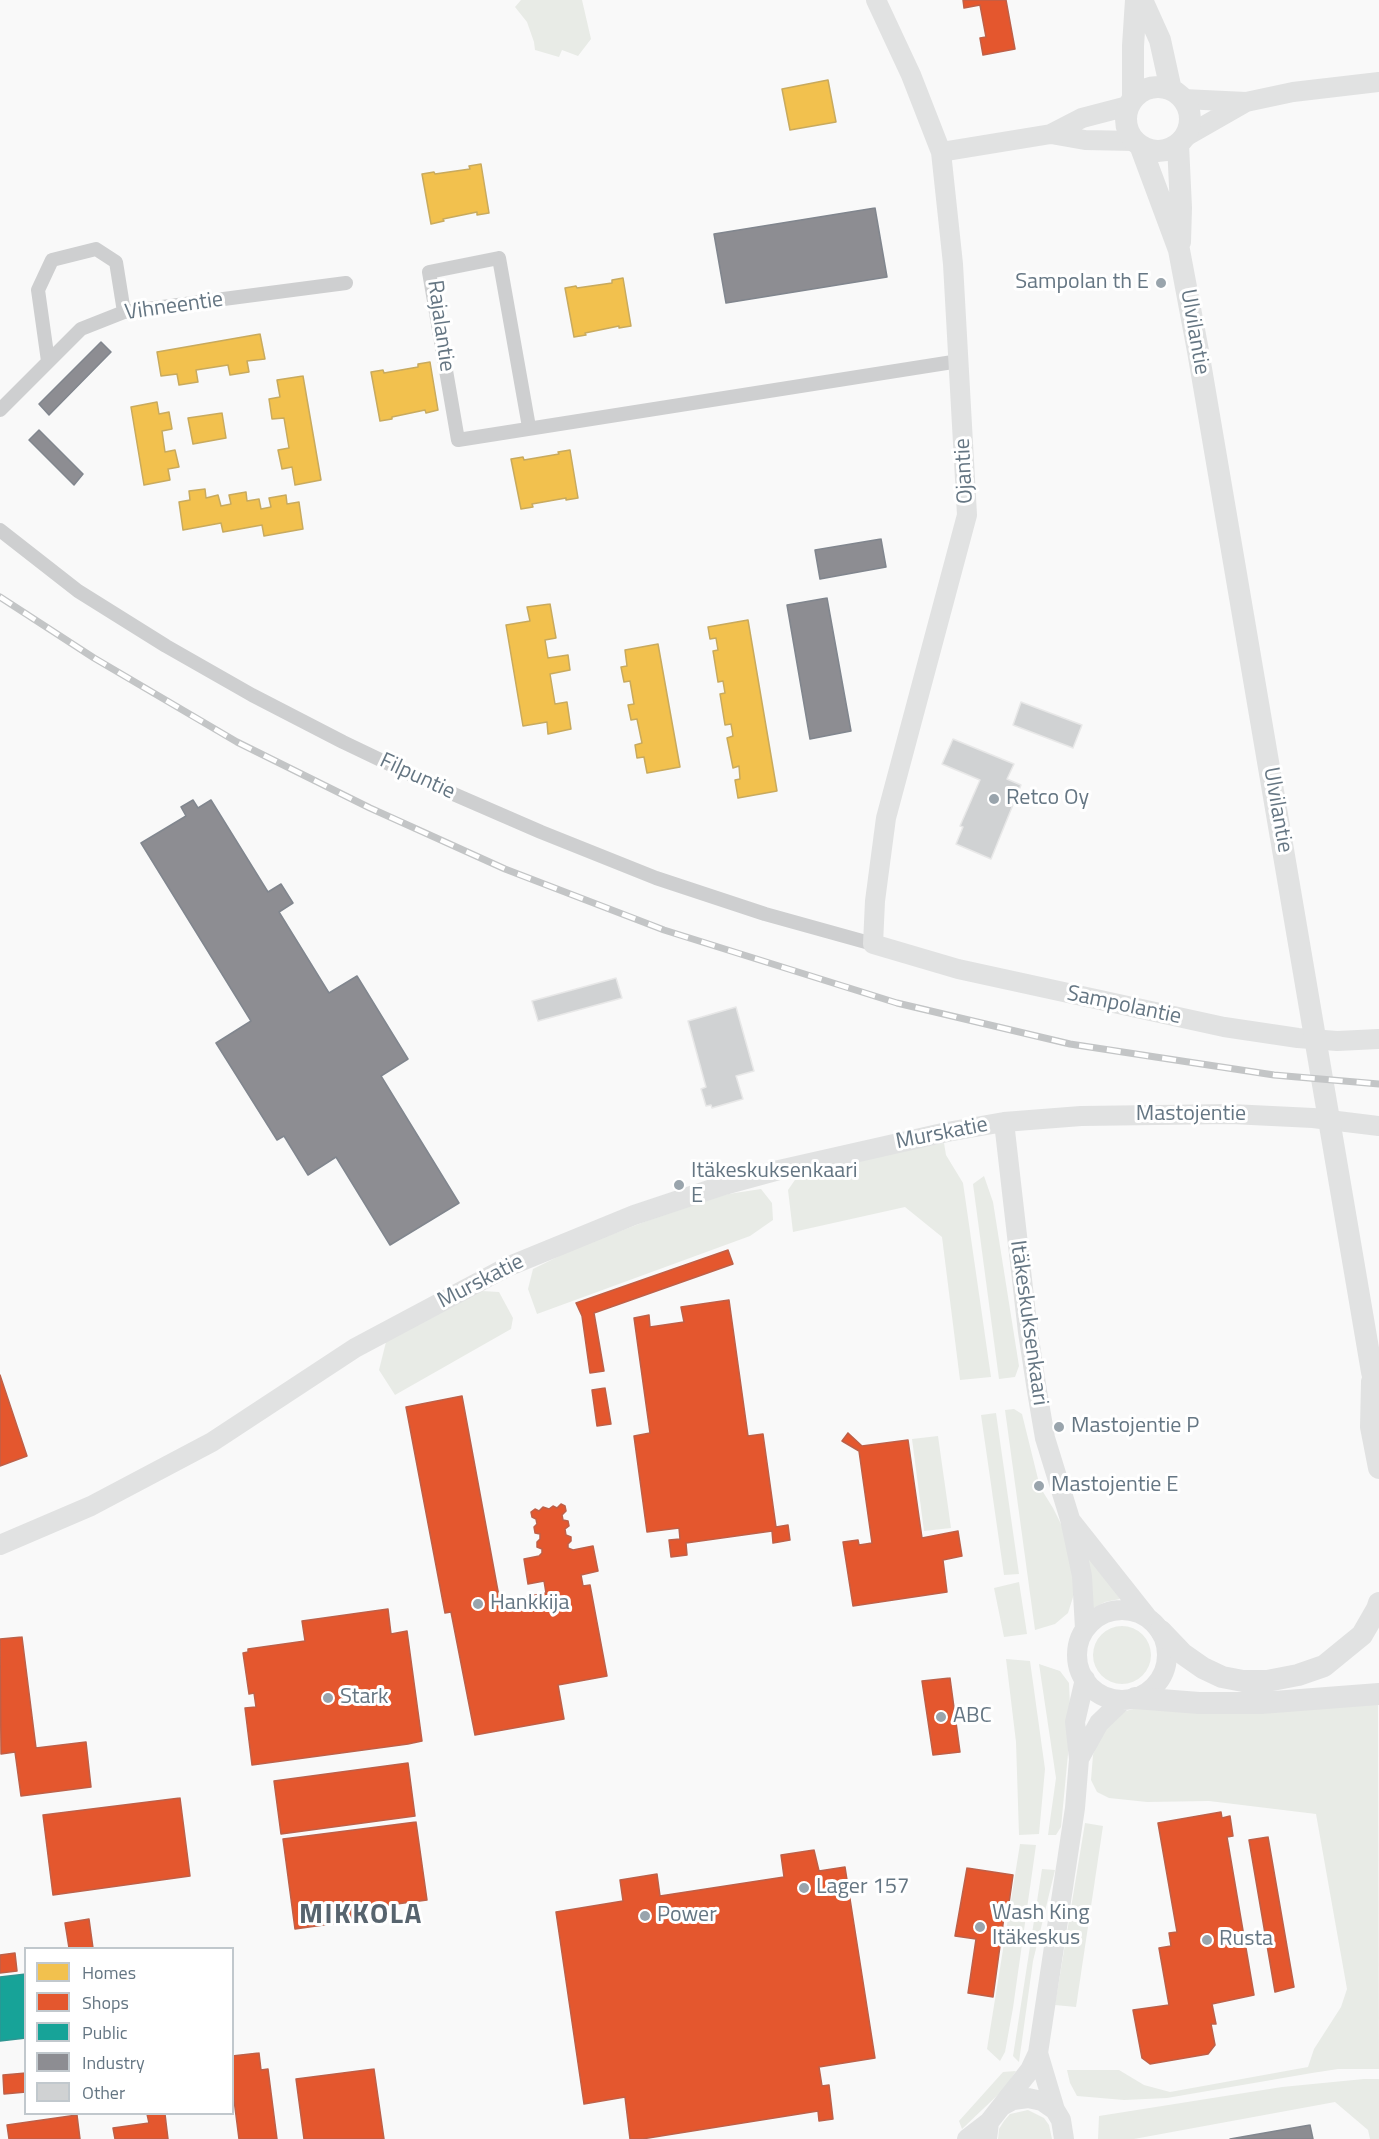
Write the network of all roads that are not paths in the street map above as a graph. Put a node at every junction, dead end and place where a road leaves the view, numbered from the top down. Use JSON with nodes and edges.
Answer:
{"nodes":[{"id":1,"x":876,"y":0,"type":"edge"},
{"id":2,"x":1136,"y":0,"type":"edge"},
{"id":3,"x":1142,"y":0,"type":"edge"},
{"id":4,"x":1379,"y":82,"type":"edge"},
{"id":5,"x":1177,"y":94,"type":"junction"},
{"id":6,"x":1131,"y":102,"type":"junction"},
{"id":7,"x":1246,"y":102,"type":"junction"},
{"id":8,"x":1051,"y":134,"type":"junction"},
{"id":9,"x":1180,"y":141,"type":"junction"},
{"id":10,"x":1138,"y":143,"type":"junction"},
{"id":11,"x":941,"y":152,"type":"junction"},
{"id":12,"x":1179,"y":250,"type":"junction"},
{"id":13,"x":346,"y":283,"type":"dead end"},
{"id":14,"x":124,"y":312,"type":"junction"},
{"id":15,"x":48,"y":361,"type":"junction"},
{"id":16,"x":959,"y":361,"type":"junction"},
{"id":17,"x":0,"y":410,"type":"edge"},
{"id":18,"x":529,"y":427,"type":"junction"},
{"id":19,"x":0,"y":530,"type":"edge"},
{"id":20,"x":873,"y":944,"type":"junction"},
{"id":21,"x":1379,"y":1039,"type":"edge"},
{"id":22,"x":1004,"y":1122,"type":"junction"},
{"id":23,"x":1379,"y":1126,"type":"edge"},
{"id":24,"x":1372,"y":1372,"type":"junction"},
{"id":25,"x":1379,"y":1398,"type":"edge"},
{"id":26,"x":1379,"y":1468,"type":"edge"},
{"id":27,"x":1070,"y":1519,"type":"junction"},
{"id":28,"x":0,"y":1545,"type":"edge"},
{"id":29,"x":1379,"y":1603,"type":"edge"},
{"id":30,"x":1154,"y":1624,"type":"junction"},
{"id":31,"x":1085,"y":1629,"type":"junction"},
{"id":32,"x":1084,"y":1679,"type":"junction"},
{"id":33,"x":1379,"y":1694,"type":"edge"},
{"id":34,"x":1129,"y":1699,"type":"junction"},
{"id":35,"x":1079,"y":1759,"type":"junction"},
{"id":36,"x":1038,"y":2054,"type":"junction"},
{"id":37,"x":1055,"y":2110,"type":"junction"},
{"id":38,"x":992,"y":2123,"type":"edge"},
{"id":39,"x":967,"y":2139,"type":"edge"},
{"id":40,"x":1064,"y":2139,"type":"edge"}],
"edges":[{"from":1,"to":11,"type":"street","name":"Ojantie"},
{"from":2,"to":6,"type":"main road"},
{"from":3,"to":5,"type":"main road"},
{"from":4,"to":7,"type":"street"},
{"from":5,"to":6,"type":"main road"},
{"from":5,"to":7,"type":"street"},
{"from":5,"to":9,"type":"main road"},
{"from":6,"to":8,"type":"street"},
{"from":6,"to":10,"type":"main road"},
{"from":7,"to":9,"type":"street"},
{"from":8,"to":10,"type":"street"},
{"from":8,"to":11,"type":"street"},
{"from":9,"to":10,"type":"main road"},
{"from":9,"to":12,"type":"main road","name":"Ulvilantie"},
{"from":10,"to":12,"type":"main road","name":"Ulvilantie"},
{"from":11,"to":16,"type":"street","name":"Ojantie"},
{"from":12,"to":24,"type":"main road","name":"Ulvilantie"},
{"from":13,"to":14,"type":"street","name":"Vihneentie"},
{"from":14,"to":15,"type":"street","name":"Vihneentie"},
{"from":14,"to":15,"type":"street"},
{"from":15,"to":17,"type":"street","name":"Vihneentie"},
{"from":16,"to":18,"type":"street","name":"Rajalantie"},
{"from":16,"to":20,"type":"street","name":"Ojantie"},
{"from":18,"to":18,"type":"street","name":"Rajalantie"},
{"from":19,"to":20,"type":"street","name":"Filpuntie"},
{"from":20,"to":21,"type":"street","name":"Sampolantie"},
{"from":22,"to":23,"type":"street","name":"Mastojentie"},
{"from":22,"to":27,"type":"street","name":"Itäkeskuksenkaari"},
{"from":22,"to":28,"type":"street","name":"Murskatie"},
{"from":24,"to":25,"type":"main road","name":"Ulvilantie"},
{"from":24,"to":26,"type":"main road","name":"Ulvilantie"},
{"from":27,"to":30,"type":"street","name":"Itäkeskuksenkaari"},
{"from":27,"to":31,"type":"street","name":"Itäkeskuksenkaari"},
{"from":29,"to":30,"type":"main road"},
{"from":30,"to":31,"type":"street"},
{"from":30,"to":34,"type":"street"},
{"from":31,"to":32,"type":"street"},
{"from":32,"to":34,"type":"street"},
{"from":32,"to":35,"type":"street"},
{"from":33,"to":34,"type":"main road"},
{"from":34,"to":35,"type":"street"},
{"from":35,"to":36,"type":"street"},
{"from":36,"to":37,"type":"street"},
{"from":36,"to":38,"type":"street"},
{"from":37,"to":38,"type":"street"},
{"from":37,"to":40,"type":"street"},
{"from":38,"to":39,"type":"street"}]}
